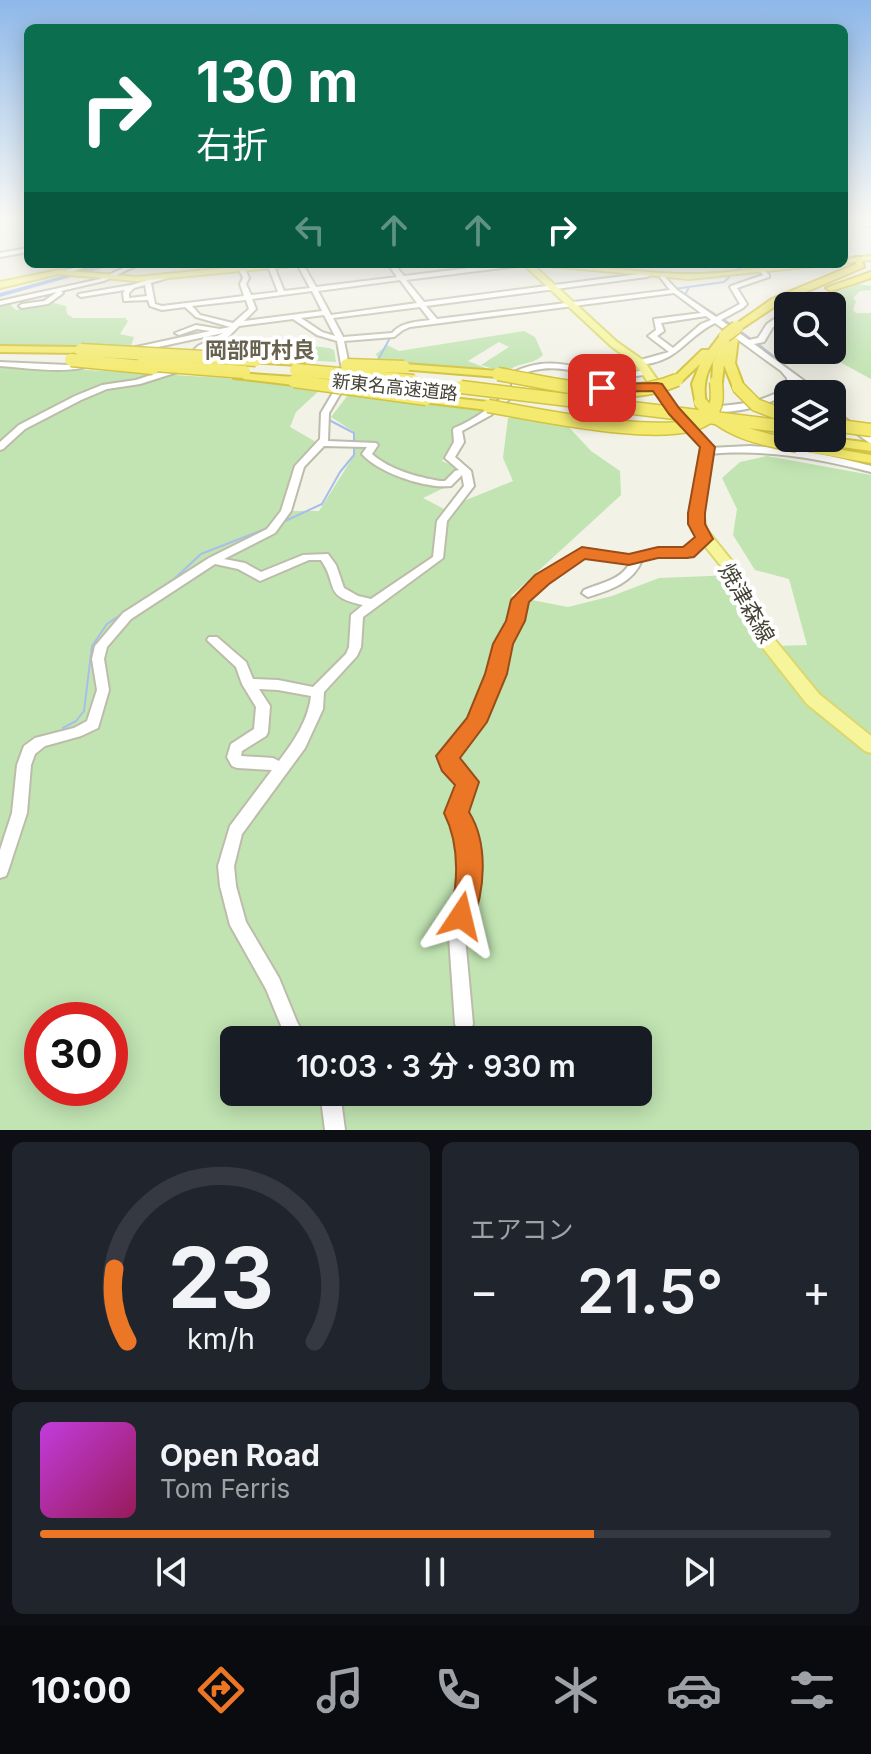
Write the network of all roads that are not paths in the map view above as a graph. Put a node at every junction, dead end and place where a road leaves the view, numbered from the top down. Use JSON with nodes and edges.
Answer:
{"nodes":[{"id":1,"x":66,"y":272,"type":"joint"},
{"id":2,"x":119,"y":272,"type":"edge"},
{"id":3,"x":204,"y":272,"type":"edge"},
{"id":4,"x":241,"y":272,"type":"edge"},
{"id":5,"x":273,"y":272,"type":"edge"},
{"id":6,"x":304,"y":272,"type":"edge"},
{"id":7,"x":397,"y":272,"type":"edge"},
{"id":8,"x":453,"y":272,"type":"edge"},
{"id":9,"x":535,"y":272,"type":"edge"},
{"id":10,"x":618,"y":272,"type":"edge"},
{"id":11,"x":743,"y":272,"type":"edge"},
{"id":12,"x":765,"y":272,"type":"edge"},
{"id":13,"x":846,"y":272,"type":"edge"},
{"id":14,"x":868,"y":272,"type":"edge"},
{"id":15,"x":869,"y":272,"type":"edge"},
{"id":16,"x":647,"y":275,"type":"junction"},
{"id":17,"x":168,"y":276,"type":"junction"},
{"id":18,"x":106,"y":277,"type":"junction"},
{"id":19,"x":663,"y":277,"type":"junction"},
{"id":20,"x":402,"y":278,"type":"junction"},
{"id":21,"x":148,"y":282,"type":"junction"},
{"id":22,"x":0,"y":285,"type":"edge"},
{"id":23,"x":132,"y":287,"type":"junction"},
{"id":24,"x":553,"y":288,"type":"junction"},
{"id":25,"x":809,"y":288,"type":"junction"},
{"id":26,"x":313,"y":289,"type":"junction"},
{"id":27,"x":672,"y":289,"type":"junction"},
{"id":28,"x":68,"y":291,"type":"junction"},
{"id":29,"x":281,"y":292,"type":"junction"},
{"id":30,"x":81,"y":295,"type":"dead end"},
{"id":31,"x":41,"y":297,"type":"dead end"},
{"id":32,"x":152,"y":297,"type":"junction"},
{"id":33,"x":247,"y":297,"type":"junction"},
{"id":34,"x":0,"y":303,"type":"edge"},
{"id":35,"x":186,"y":304,"type":"junction"},
{"id":36,"x":571,"y":304,"type":"junction"},
{"id":37,"x":421,"y":305,"type":"junction"},
{"id":38,"x":22,"y":306,"type":"dead end"},
{"id":39,"x":327,"y":315,"type":"junction"},
{"id":40,"x":294,"y":317,"type":"junction"},
{"id":41,"x":712,"y":317,"type":"junction"},
{"id":42,"x":435,"y":322,"type":"junction"},
{"id":43,"x":774,"y":323,"type":"edge"},
{"id":44,"x":235,"y":326,"type":"junction"},
{"id":45,"x":221,"y":331,"type":"junction"},
{"id":46,"x":179,"y":333,"type":"dead end"},
{"id":47,"x":735,"y":333,"type":"junction"},
{"id":48,"x":340,"y":338,"type":"junction"},
{"id":49,"x":747,"y":343,"type":"junction"},
{"id":50,"x":0,"y":350,"type":"edge"},
{"id":51,"x":673,"y":352,"type":"junction"},
{"id":52,"x":76,"y":355,"type":"junction"},
{"id":53,"x":0,"y":357,"type":"edge"},
{"id":54,"x":0,"y":364,"type":"edge"},
{"id":55,"x":247,"y":368,"type":"junction"},
{"id":56,"x":644,"y":368,"type":"junction"},
{"id":57,"x":296,"y":372,"type":"junction"},
{"id":58,"x":789,"y":374,"type":"junction"},
{"id":59,"x":798,"y":380,"type":"edge"},
{"id":60,"x":517,"y":384,"type":"junction"},
{"id":61,"x":657,"y":387,"type":"junction"},
{"id":62,"x":464,"y":391,"type":"junction"},
{"id":63,"x":674,"y":411,"type":"junction"},
{"id":64,"x":774,"y":412,"type":"edge"},
{"id":65,"x":846,"y":423,"type":"edge"},
{"id":66,"x":774,"y":425,"type":"edge"},
{"id":67,"x":846,"y":427,"type":"edge"},
{"id":68,"x":871,"y":430,"type":"edge"},
{"id":69,"x":774,"y":434,"type":"edge"},
{"id":70,"x":846,"y":436,"type":"edge"},
{"id":71,"x":846,"y":440,"type":"edge"},
{"id":72,"x":871,"y":442,"type":"edge"},
{"id":73,"x":322,"y":443,"type":"junction"},
{"id":74,"x":0,"y":447,"type":"edge"},
{"id":75,"x":709,"y":451,"type":"junction"},
{"id":76,"x":871,"y":459,"type":"edge"},
{"id":77,"x":871,"y":469,"type":"edge"},
{"id":78,"x":466,"y":471,"type":"junction"},
{"id":79,"x":705,"y":539,"type":"junction"},
{"id":80,"x":638,"y":557,"type":"junction"},
{"id":81,"x":213,"y":560,"type":"junction"},
{"id":82,"x":588,"y":593,"type":"dead end"},
{"id":83,"x":371,"y":603,"type":"junction"},
{"id":84,"x":213,"y":640,"type":"dead end"},
{"id":85,"x":248,"y":684,"type":"junction"},
{"id":86,"x":318,"y":693,"type":"junction"},
{"id":87,"x":871,"y":746,"type":"edge"},
{"id":88,"x":283,"y":769,"type":"junction"},
{"id":89,"x":0,"y":871,"type":"edge"},
{"id":90,"x":464,"y":1024,"type":"dead end"},
{"id":91,"x":289,"y":1026,"type":"edge"},
{"id":92,"x":332,"y":1106,"type":"edge"},
{"id":93,"x":335,"y":1130,"type":"edge"}],
"edges":[{"from":1,"to":18,"type":"main road"},
{"from":1,"to":22,"type":"main road"},
{"from":2,"to":18,"type":"street"},
{"from":3,"to":17,"type":"main road"},
{"from":4,"to":33,"type":"street"},
{"from":5,"to":29,"type":"street"},
{"from":6,"to":26,"type":"street"},
{"from":7,"to":20,"type":"street"},
{"from":8,"to":20,"type":"street"},
{"from":9,"to":24,"type":"main road"},
{"from":10,"to":16,"type":"main road"},
{"from":11,"to":19,"type":"main road"},
{"from":12,"to":41,"type":"street"},
{"from":13,"to":25,"type":"highway"},
{"from":14,"to":25,"type":"highway"},
{"from":15,"to":47,"type":"highway"},
{"from":16,"to":19,"type":"main road"},
{"from":16,"to":24,"type":"street"},
{"from":17,"to":18,"type":"main road"},
{"from":17,"to":21,"type":"street"},
{"from":18,"to":28,"type":"street"},
{"from":18,"to":34,"type":"street"},
{"from":19,"to":27,"type":"street"},
{"from":20,"to":26,"type":"street"},
{"from":20,"to":37,"type":"street"},
{"from":21,"to":23,"type":"street"},
{"from":21,"to":32,"type":"street"},
{"from":23,"to":30,"type":"street"},
{"from":23,"to":32,"type":"street"},
{"from":24,"to":36,"type":"main road"},
{"from":24,"to":37,"type":"street"},
{"from":25,"to":47,"type":"highway"},
{"from":26,"to":29,"type":"street"},
{"from":26,"to":39,"type":"street"},
{"from":27,"to":36,"type":"street"},
{"from":27,"to":41,"type":"street"},
{"from":28,"to":31,"type":"street"},
{"from":28,"to":38,"type":"street"},
{"from":29,"to":33,"type":"street"},
{"from":32,"to":35,"type":"street"},
{"from":33,"to":35,"type":"street"},
{"from":33,"to":44,"type":"street"},
{"from":35,"to":44,"type":"street"},
{"from":36,"to":42,"type":"street"},
{"from":36,"to":56,"type":"main road"},
{"from":37,"to":39,"type":"street"},
{"from":37,"to":42,"type":"street"},
{"from":39,"to":40,"type":"street"},
{"from":39,"to":48,"type":"street"},
{"from":40,"to":44,"type":"street"},
{"from":40,"to":48,"type":"street"},
{"from":41,"to":49,"type":"street"},
{"from":41,"to":51,"type":"street"},
{"from":41,"to":51,"type":"street"},
{"from":42,"to":48,"type":"street"},
{"from":43,"to":49,"type":"street"},
{"from":44,"to":45,"type":"street"},
{"from":44,"to":74,"type":"street"},
{"from":45,"to":46,"type":"street"},
{"from":45,"to":54,"type":"street"},
{"from":47,"to":57,"type":"highway","bridge":true},
{"from":47,"to":57,"type":"highway","bridge":true},
{"from":47,"to":64,"type":"highway","bridge":true},
{"from":47,"to":76,"type":"highway","bridge":true},
{"from":48,"to":73,"type":"street"},
{"from":49,"to":58,"type":"street"},
{"from":50,"to":52,"type":"highway"},
{"from":51,"to":56,"type":"street"},
{"from":52,"to":53,"type":"highway"},
{"from":52,"to":55,"type":"highway","bridge":true},
{"from":52,"to":55,"type":"highway","bridge":true},
{"from":55,"to":57,"type":"highway"},
{"from":55,"to":57,"type":"highway"},
{"from":56,"to":60,"type":"street"},
{"from":56,"to":61,"type":"main road"},
{"from":57,"to":62,"type":"highway","name":"新東名高速道路","bridge":true},
{"from":58,"to":59,"type":"street"},
{"from":58,"to":63,"type":"street"},
{"from":60,"to":61,"type":"street"},
{"from":60,"to":78,"type":"street"},
{"from":61,"to":63,"type":"main road"},
{"from":62,"to":66,"type":"highway","name":"新東名高速道路","bridge":true},
{"from":62,"to":69,"type":"highway","name":"新東名高速道路","bridge":true},
{"from":63,"to":75,"type":"main road"},
{"from":65,"to":72,"type":"street"},
{"from":67,"to":68,"type":"highway","bridge":true},
{"from":70,"to":72,"type":"highway"},
{"from":71,"to":72,"type":"highway"},
{"from":73,"to":78,"type":"street"},
{"from":73,"to":81,"type":"street"},
{"from":75,"to":77,"type":"street"},
{"from":75,"to":79,"type":"main road","name":"焼津森線"},
{"from":78,"to":83,"type":"street"},
{"from":79,"to":80,"type":"street"},
{"from":79,"to":87,"type":"main road","name":"焼津森線"},
{"from":80,"to":82,"type":"street"},
{"from":80,"to":90,"type":"street"},
{"from":81,"to":83,"type":"street"},
{"from":81,"to":89,"type":"street"},
{"from":83,"to":86,"type":"street"},
{"from":84,"to":85,"type":"street"},
{"from":85,"to":86,"type":"street"},
{"from":85,"to":88,"type":"street"},
{"from":86,"to":88,"type":"street"},
{"from":88,"to":91,"type":"street"},
{"from":92,"to":93,"type":"street"}]}
